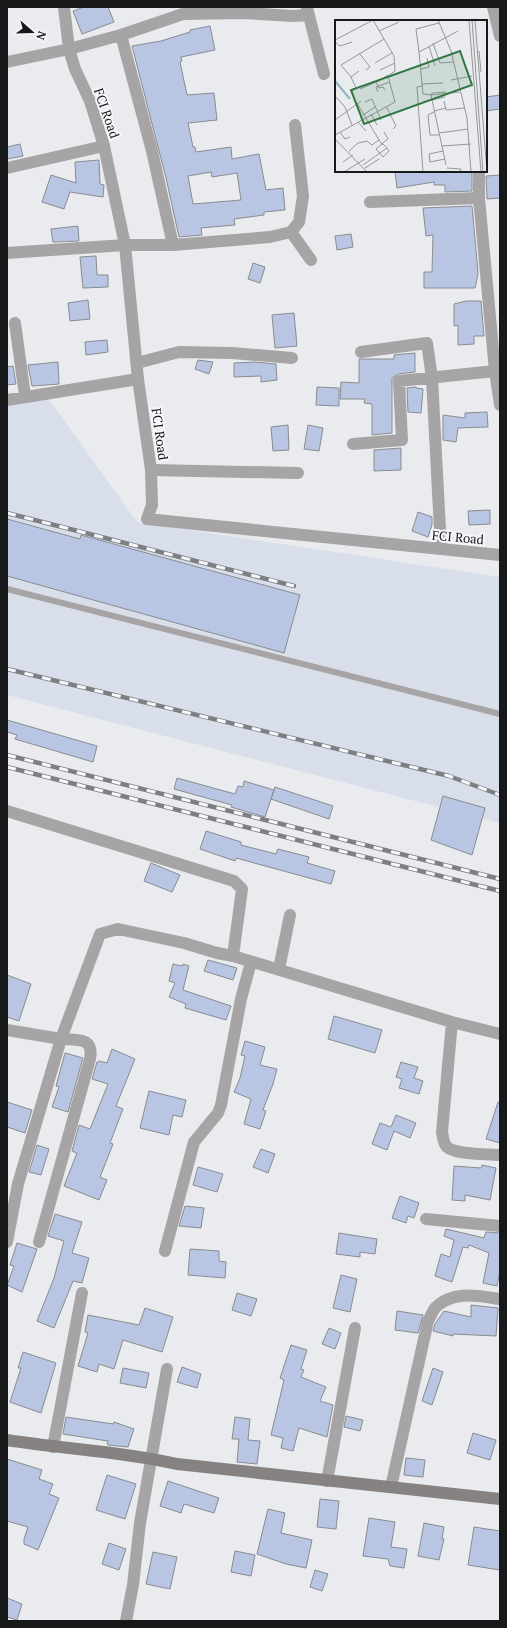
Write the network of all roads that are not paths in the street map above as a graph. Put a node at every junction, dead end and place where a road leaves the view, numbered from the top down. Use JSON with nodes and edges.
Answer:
{"nodes":[{"id":1,"x":64,"y":7,"type":"edge"},
{"id":2,"x":493,"y":7,"type":"edge"},
{"id":3,"x":183,"y":10,"type":"edge"},
{"id":4,"x":308,"y":11,"type":"edge"},
{"id":5,"x":121,"y":35,"type":"junction"},
{"id":6,"x":500,"y":36,"type":"edge"},
{"id":7,"x":69,"y":49,"type":"junction"},
{"id":8,"x":7,"y":62,"type":"edge"},
{"id":9,"x":324,"y":74,"type":"dead end"},
{"id":10,"x":295,"y":125,"type":"dead end"},
{"id":11,"x":104,"y":146,"type":"junction"},
{"id":12,"x":7,"y":168,"type":"edge"},
{"id":13,"x":479,"y":172,"type":"edge"},
{"id":14,"x":479,"y":198,"type":"junction"},
{"id":15,"x":370,"y":202,"type":"dead end"},
{"id":16,"x":291,"y":232,"type":"junction"},
{"id":17,"x":125,"y":245,"type":"junction"},
{"id":18,"x":173,"y":245,"type":"junction"},
{"id":19,"x":7,"y":253,"type":"edge"},
{"id":20,"x":311,"y":260,"type":"dead end"},
{"id":21,"x":15,"y":323,"type":"dead end"},
{"id":22,"x":496,"y":336,"type":"edge"},
{"id":23,"x":362,"y":352,"type":"dead end"},
{"id":24,"x":292,"y":358,"type":"dead end"},
{"id":25,"x":137,"y":363,"type":"junction"},
{"id":26,"x":495,"y":371,"type":"junction"},
{"id":27,"x":432,"y":378,"type":"junction"},
{"id":28,"x":138,"y":379,"type":"junction"},
{"id":29,"x":25,"y":396,"type":"junction"},
{"id":30,"x":7,"y":400,"type":"edge"},
{"id":31,"x":500,"y":405,"type":"edge"},
{"id":32,"x":353,"y":444,"type":"dead end"},
{"id":33,"x":151,"y":470,"type":"junction"},
{"id":34,"x":298,"y":473,"type":"dead end"},
{"id":35,"x":441,"y":550,"type":"junction"},
{"id":36,"x":500,"y":555,"type":"edge"},
{"id":37,"x":7,"y":589,"type":"edge"},
{"id":38,"x":500,"y":714,"type":"edge"},
{"id":39,"x":7,"y":811,"type":"edge"},
{"id":40,"x":290,"y":915,"type":"dead end"},
{"id":41,"x":233,"y":956,"type":"junction"},
{"id":42,"x":251,"y":962,"type":"junction"},
{"id":43,"x":279,"y":969,"type":"junction"},
{"id":44,"x":452,"y":1022,"type":"junction"},
{"id":45,"x":7,"y":1030,"type":"edge"},
{"id":46,"x":500,"y":1034,"type":"edge"},
{"id":47,"x":61,"y":1038,"type":"junction"},
{"id":48,"x":500,"y":1155,"type":"edge"},
{"id":49,"x":426,"y":1219,"type":"dead end"},
{"id":50,"x":500,"y":1226,"type":"edge"},
{"id":51,"x":7,"y":1242,"type":"edge"},
{"id":52,"x":39,"y":1242,"type":"dead end"},
{"id":53,"x":164,"y":1251,"type":"dead end"},
{"id":54,"x":82,"y":1293,"type":"dead end"},
{"id":55,"x":500,"y":1299,"type":"edge"},
{"id":56,"x":355,"y":1328,"type":"dead end"},
{"id":57,"x":167,"y":1369,"type":"dead end"},
{"id":58,"x":7,"y":1440,"type":"edge"},
{"id":59,"x":53,"y":1447,"type":"junction"},
{"id":60,"x":152,"y":1458,"type":"junction"},
{"id":61,"x":328,"y":1481,"type":"junction"},
{"id":62,"x":391,"y":1487,"type":"junction"},
{"id":63,"x":500,"y":1499,"type":"edge"},
{"id":64,"x":126,"y":1621,"type":"edge"}],
"edges":[{"from":1,"to":7,"type":"street","name":"FCI Road"},
{"from":2,"to":6,"type":"street"},
{"from":3,"to":4,"type":"street"},
{"from":3,"to":5,"type":"street"},
{"from":4,"to":9,"type":"street"},
{"from":5,"to":7,"type":"street"},
{"from":5,"to":18,"type":"street"},
{"from":7,"to":8,"type":"street"},
{"from":7,"to":11,"type":"street","name":"FCI Road"},
{"from":10,"to":16,"type":"street"},
{"from":11,"to":12,"type":"street"},
{"from":11,"to":17,"type":"street","name":"FCI Road"},
{"from":13,"to":14,"type":"street"},
{"from":14,"to":15,"type":"street"},
{"from":14,"to":22,"type":"street"},
{"from":16,"to":18,"type":"street"},
{"from":16,"to":20,"type":"street"},
{"from":17,"to":18,"type":"street"},
{"from":17,"to":19,"type":"street"},
{"from":17,"to":25,"type":"street","name":"FCI Road"},
{"from":21,"to":29,"type":"street"},
{"from":22,"to":26,"type":"street"},
{"from":23,"to":27,"type":"street"},
{"from":24,"to":25,"type":"street"},
{"from":25,"to":28,"type":"street","name":"FCI Road"},
{"from":26,"to":27,"type":"street"},
{"from":26,"to":31,"type":"street"},
{"from":27,"to":32,"type":"street"},
{"from":27,"to":35,"type":"street"},
{"from":28,"to":29,"type":"street"},
{"from":28,"to":33,"type":"street","name":"FCI Road"},
{"from":29,"to":30,"type":"street"},
{"from":33,"to":34,"type":"street"},
{"from":33,"to":35,"type":"street","name":"FCI Road"},
{"from":35,"to":36,"type":"street","name":"FCI Road"},
{"from":37,"to":38,"type":"lane"},
{"from":39,"to":41,"type":"street"},
{"from":40,"to":43,"type":"street"},
{"from":41,"to":42,"type":"street"},
{"from":41,"to":47,"type":"street"},
{"from":42,"to":43,"type":"street"},
{"from":42,"to":53,"type":"street"},
{"from":43,"to":44,"type":"street"},
{"from":44,"to":46,"type":"street"},
{"from":44,"to":48,"type":"street"},
{"from":45,"to":47,"type":"street"},
{"from":47,"to":51,"type":"street"},
{"from":47,"to":52,"type":"street"},
{"from":49,"to":50,"type":"street"},
{"from":54,"to":59,"type":"street"},
{"from":55,"to":62,"type":"street"},
{"from":56,"to":61,"type":"street"},
{"from":57,"to":60,"type":"street"},
{"from":58,"to":59,"type":"main road"},
{"from":59,"to":60,"type":"main road"},
{"from":60,"to":61,"type":"main road"},
{"from":60,"to":64,"type":"street"},
{"from":61,"to":62,"type":"main road"},
{"from":62,"to":63,"type":"main road"}]}
